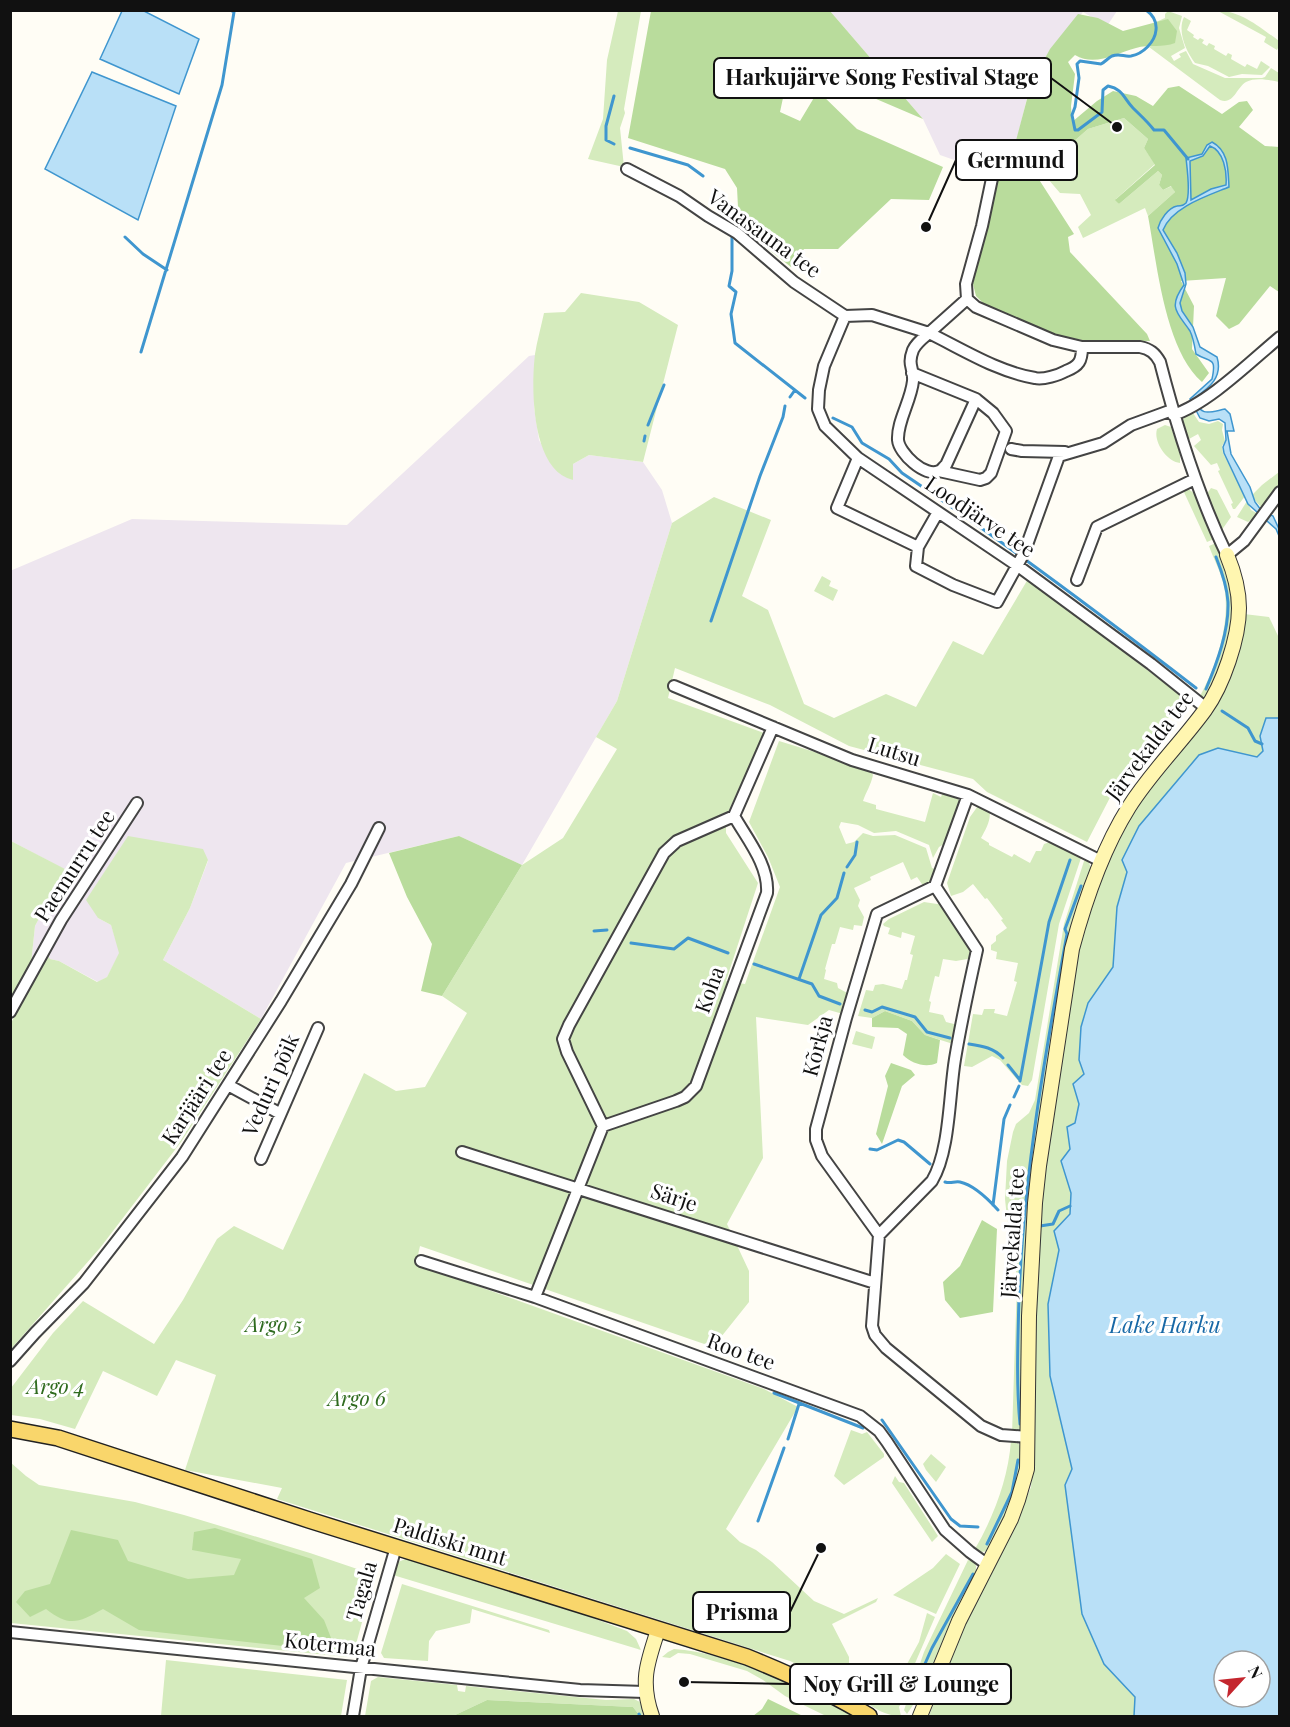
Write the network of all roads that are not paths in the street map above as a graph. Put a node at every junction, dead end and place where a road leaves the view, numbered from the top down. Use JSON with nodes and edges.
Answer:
{"nodes":[{"id":1,"x":998,"y":150,"type":"dead end"},
{"id":2,"x":627,"y":169,"type":"dead end"},
{"id":3,"x":967,"y":299,"type":"junction"},
{"id":4,"x":845,"y":316,"type":"junction"},
{"id":5,"x":929,"y":333,"type":"junction"},
{"id":6,"x":1280,"y":337,"type":"edge"},
{"id":7,"x":1082,"y":347,"type":"junction"},
{"id":8,"x":912,"y":373,"type":"junction"},
{"id":9,"x":976,"y":399,"type":"junction"},
{"id":10,"x":1173,"y":412,"type":"junction"},
{"id":11,"x":1011,"y":449,"type":"dead end"},
{"id":12,"x":1066,"y":452,"type":"junction"},
{"id":13,"x":858,"y":458,"type":"junction"},
{"id":14,"x":939,"y":471,"type":"junction"},
{"id":15,"x":1195,"y":479,"type":"junction"},
{"id":16,"x":1280,"y":492,"type":"edge"},
{"id":17,"x":938,"y":512,"type":"junction"},
{"id":18,"x":918,"y":547,"type":"junction"},
{"id":19,"x":1227,"y":555,"type":"junction"},
{"id":20,"x":1020,"y":560,"type":"junction"},
{"id":21,"x":1077,"y":580,"type":"dead end"},
{"id":22,"x":674,"y":686,"type":"dead end"},
{"id":23,"x":1206,"y":708,"type":"junction"},
{"id":24,"x":773,"y":728,"type":"junction"},
{"id":25,"x":968,"y":795,"type":"junction"},
{"id":26,"x":137,"y":803,"type":"dead end"},
{"id":27,"x":734,"y":816,"type":"junction"},
{"id":28,"x":379,"y":828,"type":"dead end"},
{"id":29,"x":1101,"y":861,"type":"junction"},
{"id":30,"x":935,"y":886,"type":"junction"},
{"id":31,"x":10,"y":1012,"type":"edge"},
{"id":32,"x":318,"y":1028,"type":"dead end"},
{"id":33,"x":228,"y":1085,"type":"junction"},
{"id":34,"x":279,"y":1113,"type":"junction"},
{"id":35,"x":603,"y":1126,"type":"junction"},
{"id":36,"x":462,"y":1152,"type":"dead end"},
{"id":37,"x":261,"y":1159,"type":"dead end"},
{"id":38,"x":578,"y":1188,"type":"junction"},
{"id":39,"x":879,"y":1235,"type":"junction"},
{"id":40,"x":421,"y":1261,"type":"dead end"},
{"id":41,"x":875,"y":1283,"type":"junction"},
{"id":42,"x":535,"y":1297,"type":"junction"},
{"id":43,"x":10,"y":1361,"type":"edge"},
{"id":44,"x":10,"y":1429,"type":"edge"},
{"id":45,"x":1028,"y":1437,"type":"junction"},
{"id":46,"x":396,"y":1547,"type":"junction"},
{"id":47,"x":988,"y":1565,"type":"junction"},
{"id":48,"x":658,"y":1630,"type":"junction"},
{"id":49,"x":10,"y":1632,"type":"edge"},
{"id":50,"x":361,"y":1668,"type":"junction"},
{"id":51,"x":645,"y":1692,"type":"junction"},
{"id":52,"x":353,"y":1716,"type":"edge"},
{"id":53,"x":652,"y":1716,"type":"edge"},
{"id":54,"x":869,"y":1716,"type":"edge"},
{"id":55,"x":920,"y":1716,"type":"edge"}],
"edges":[{"from":1,"to":3,"type":"street"},
{"from":2,"to":4,"type":"street","name":"Vanasauna tee"},
{"from":3,"to":5,"type":"street"},
{"from":3,"to":7,"type":"street","name":"Järvekalda tee"},
{"from":4,"to":5,"type":"street"},
{"from":4,"to":13,"type":"street","name":"Loodjärve tee"},
{"from":5,"to":7,"type":"street"},
{"from":5,"to":8,"type":"street"},
{"from":6,"to":10,"type":"street"},
{"from":7,"to":10,"type":"street","name":"Järvekalda tee"},
{"from":8,"to":9,"type":"street"},
{"from":8,"to":14,"type":"street"},
{"from":9,"to":14,"type":"street"},
{"from":9,"to":14,"type":"street"},
{"from":10,"to":12,"type":"street"},
{"from":10,"to":15,"type":"street","name":"Järvekalda tee"},
{"from":11,"to":12,"type":"street"},
{"from":12,"to":20,"type":"street"},
{"from":13,"to":17,"type":"street","name":"Loodjärve tee"},
{"from":13,"to":18,"type":"street"},
{"from":15,"to":19,"type":"street","name":"Järvekalda tee"},
{"from":15,"to":21,"type":"street"},
{"from":16,"to":19,"type":"street"},
{"from":17,"to":18,"type":"street"},
{"from":17,"to":20,"type":"street","name":"Loodjärve tee"},
{"from":18,"to":20,"type":"street"},
{"from":19,"to":23,"type":"street","name":"Järvekalda tee"},
{"from":20,"to":23,"type":"street","name":"Loodjärve tee"},
{"from":22,"to":24,"type":"street","name":"Lutsu"},
{"from":23,"to":29,"type":"street","name":"Järvekalda tee"},
{"from":24,"to":25,"type":"street","name":"Lutsu"},
{"from":24,"to":27,"type":"street"},
{"from":25,"to":29,"type":"street","name":"Lutsu"},
{"from":25,"to":30,"type":"street"},
{"from":26,"to":31,"type":"street","name":"Paemurru tee"},
{"from":27,"to":35,"type":"street"},
{"from":27,"to":35,"type":"street","name":"Koha"},
{"from":28,"to":33,"type":"street","name":"Karjääri tee"},
{"from":29,"to":45,"type":"street","name":"Järvekalda tee"},
{"from":30,"to":39,"type":"street"},
{"from":30,"to":39,"type":"street","name":"Kõrkja"},
{"from":32,"to":34,"type":"street","name":"Veduri põik"},
{"from":33,"to":34,"type":"street"},
{"from":33,"to":43,"type":"street","name":"Karjääri tee"},
{"from":34,"to":37,"type":"street","name":"Veduri põik"},
{"from":35,"to":38,"type":"street"},
{"from":36,"to":38,"type":"street","name":"Särje"},
{"from":38,"to":41,"type":"street","name":"Särje"},
{"from":38,"to":42,"type":"street"},
{"from":39,"to":41,"type":"street"},
{"from":40,"to":42,"type":"street","name":"Roo tee"},
{"from":41,"to":45,"type":"street"},
{"from":42,"to":47,"type":"street","name":"Roo tee"},
{"from":44,"to":46,"type":"main road","name":"Paldiski mnt"},
{"from":45,"to":47,"type":"street","name":"Järvekalda tee"},
{"from":46,"to":48,"type":"main road","name":"Paldiski mnt"},
{"from":46,"to":50,"type":"street","name":"Tagala"},
{"from":47,"to":55,"type":"street","name":"Järvekalda tee"},
{"from":48,"to":51,"type":"street"},
{"from":48,"to":54,"type":"main road","name":"Paldiski mnt"},
{"from":49,"to":50,"type":"street","name":"Kotermaa"},
{"from":50,"to":51,"type":"street","name":"Kotermaa"},
{"from":50,"to":52,"type":"street","name":"Tagala"},
{"from":51,"to":53,"type":"street"}]}
